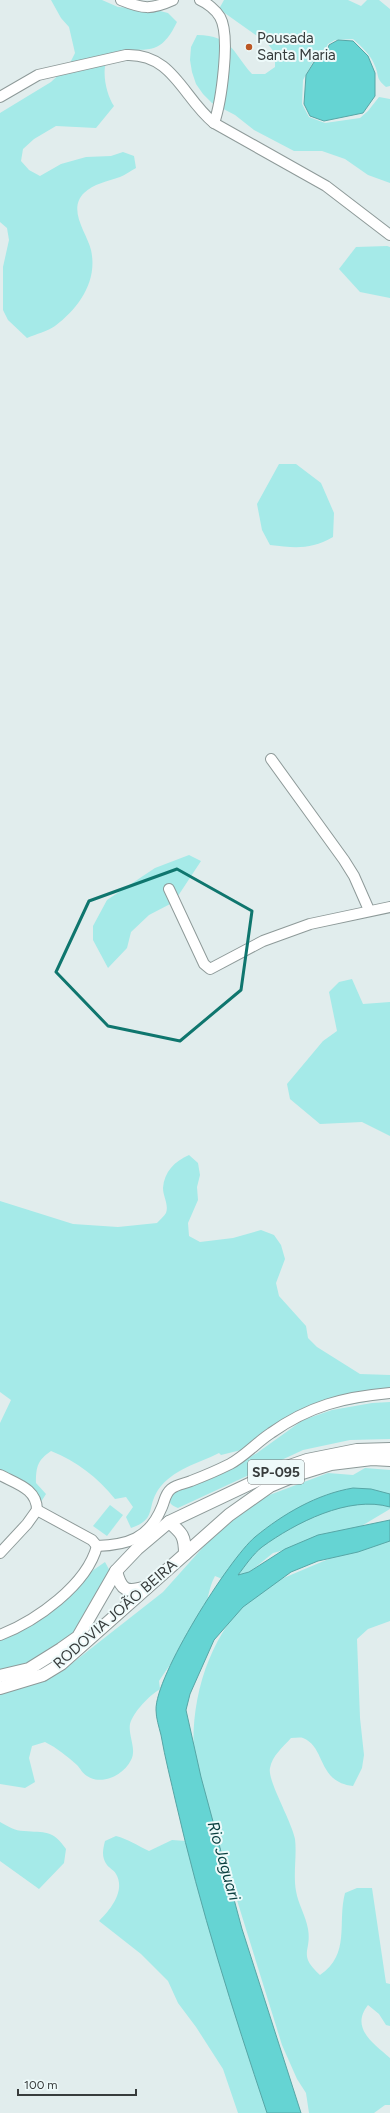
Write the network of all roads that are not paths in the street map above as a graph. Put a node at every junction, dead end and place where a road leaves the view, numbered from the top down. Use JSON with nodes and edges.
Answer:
{"nodes":[{"id":1,"x":121,"y":0,"type":"edge"},
{"id":2,"x":173,"y":0,"type":"edge"},
{"id":3,"x":200,"y":0,"type":"edge"},
{"id":4,"x":0,"y":97,"type":"edge"},
{"id":5,"x":214,"y":123,"type":"junction"},
{"id":6,"x":390,"y":236,"type":"edge"},
{"id":7,"x":271,"y":759,"type":"dead end"},
{"id":8,"x":169,"y":889,"type":"dead end"},
{"id":9,"x":390,"y":907,"type":"edge"},
{"id":10,"x":369,"y":910,"type":"junction"},
{"id":11,"x":390,"y":1393,"type":"edge"},
{"id":12,"x":390,"y":1450,"type":"edge"},
{"id":13,"x":390,"y":1460,"type":"edge"},
{"id":14,"x":0,"y":1475,"type":"edge"},
{"id":15,"x":162,"y":1507,"type":"junction"},
{"id":16,"x":37,"y":1510,"type":"junction"},
{"id":17,"x":169,"y":1522,"type":"junction"},
{"id":18,"x":97,"y":1546,"type":"junction"},
{"id":19,"x":0,"y":1553,"type":"edge"},
{"id":20,"x":185,"y":1554,"type":"junction"},
{"id":21,"x":116,"y":1571,"type":"junction"},
{"id":22,"x":147,"y":1587,"type":"junction"},
{"id":23,"x":0,"y":1636,"type":"edge"},
{"id":24,"x":0,"y":1676,"type":"edge"},
{"id":25,"x":0,"y":1688,"type":"edge"}],
"edges":[{"from":1,"to":2,"type":"street"},
{"from":3,"to":5,"type":"street"},
{"from":4,"to":5,"type":"street"},
{"from":5,"to":6,"type":"street"},
{"from":7,"to":10,"type":"street"},
{"from":8,"to":10,"type":"street"},
{"from":9,"to":10,"type":"street"},
{"from":11,"to":15,"type":"street"},
{"from":12,"to":17,"type":"main road","number":"SP-095"},
{"from":13,"to":20,"type":"main road","number":"SP-095"},
{"from":14,"to":16,"type":"street"},
{"from":15,"to":17,"type":"street"},
{"from":15,"to":18,"type":"street"},
{"from":16,"to":18,"type":"street"},
{"from":16,"to":19,"type":"street"},
{"from":17,"to":20,"type":"main road"},
{"from":17,"to":21,"type":"main road","name":"RODOVIA JOÃO BEIRA","number":"SP-095"},
{"from":18,"to":23,"type":"street"},
{"from":20,"to":22,"type":"main road","name":"RODOVIA JOÃO BEIRA","number":"SP-095"},
{"from":21,"to":22,"type":"main road"},
{"from":21,"to":24,"type":"main road","name":"RODOVIA JOÃO BEIRA","number":"SP-095"},
{"from":22,"to":25,"type":"main road","name":"RODOVIA JOÃO BEIRA","number":"SP-095"}]}
